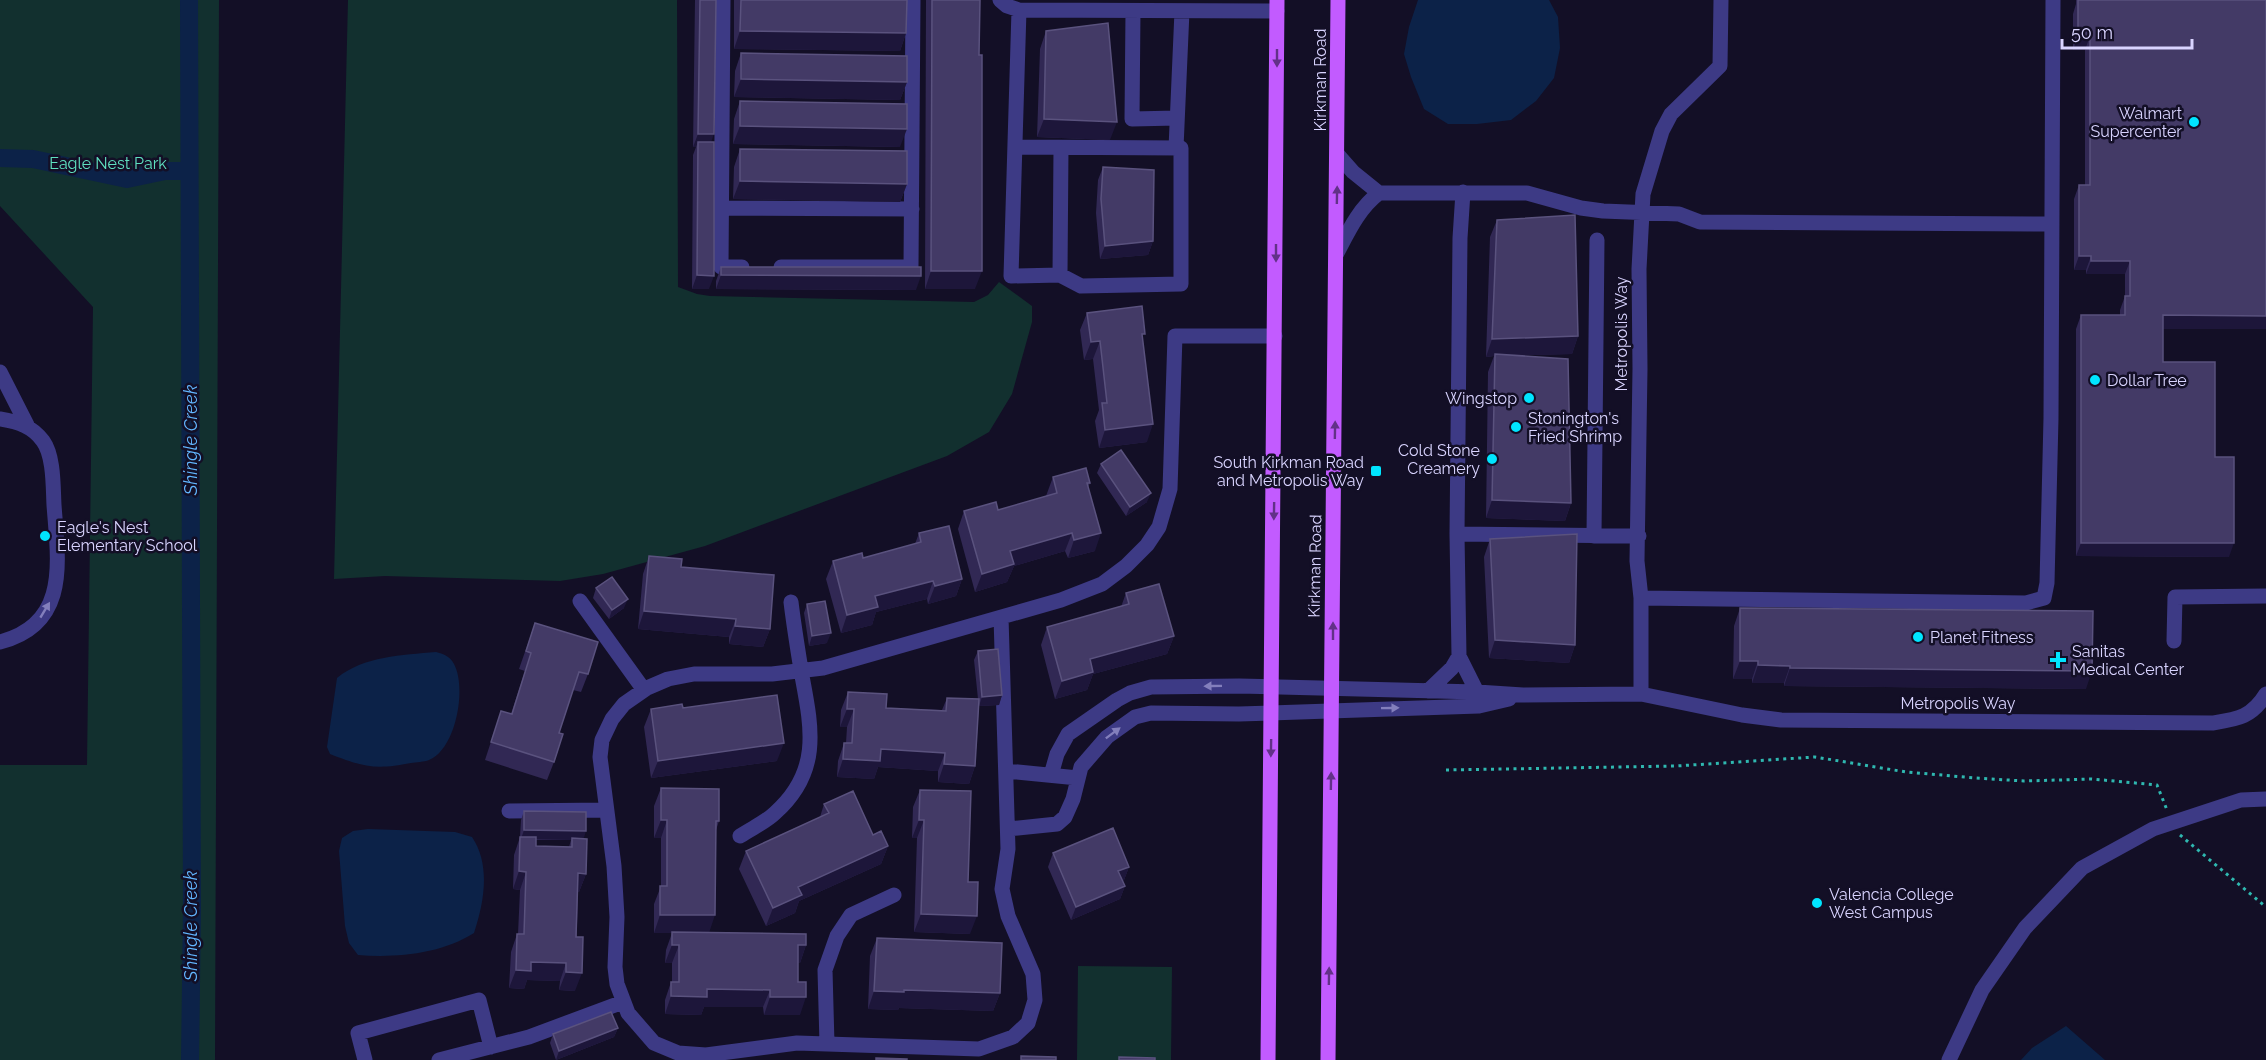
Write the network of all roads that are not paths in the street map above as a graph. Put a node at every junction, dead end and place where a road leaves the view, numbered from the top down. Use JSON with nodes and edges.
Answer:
{"nodes":[{"id":1,"x":723,"y":0,"type":"edge"},
{"id":2,"x":913,"y":0,"type":"edge"},
{"id":3,"x":1000,"y":0,"type":"edge"},
{"id":4,"x":1338,"y":0,"type":"edge"},
{"id":5,"x":1721,"y":0,"type":"edge"},
{"id":6,"x":2053,"y":0,"type":"edge"},
{"id":7,"x":1165,"y":5,"type":"edge"},
{"id":8,"x":1277,"y":6,"type":"edge"},
{"id":9,"x":1019,"y":10,"type":"junction"},
{"id":10,"x":1132,"y":11,"type":"junction"},
{"id":11,"x":1182,"y":11,"type":"junction"},
{"id":12,"x":1177,"y":118,"type":"junction"},
{"id":13,"x":1015,"y":147,"type":"junction"},
{"id":14,"x":1061,"y":148,"type":"junction"},
{"id":15,"x":1176,"y":148,"type":"junction"},
{"id":16,"x":1338,"y":155,"type":"junction"},
{"id":17,"x":1463,"y":192,"type":"junction"},
{"id":18,"x":1379,"y":193,"type":"junction"},
{"id":19,"x":722,"y":208,"type":"junction"},
{"id":20,"x":912,"y":209,"type":"junction"},
{"id":21,"x":1642,"y":213,"type":"junction"},
{"id":22,"x":2052,"y":224,"type":"junction"},
{"id":23,"x":1597,"y":240,"type":"dead end"},
{"id":24,"x":1337,"y":254,"type":"junction"},
{"id":25,"x":1060,"y":275,"type":"junction"},
{"id":26,"x":1275,"y":336,"type":"junction"},
{"id":27,"x":0,"y":372,"type":"edge"},
{"id":28,"x":0,"y":419,"type":"edge"},
{"id":29,"x":27,"y":425,"type":"junction"},
{"id":30,"x":1457,"y":534,"type":"junction"},
{"id":31,"x":1594,"y":536,"type":"junction"},
{"id":32,"x":1639,"y":536,"type":"junction"},
{"id":33,"x":2266,"y":596,"type":"edge"},
{"id":34,"x":1641,"y":598,"type":"junction"},
{"id":35,"x":580,"y":601,"type":"dead end"},
{"id":36,"x":790,"y":602,"type":"dead end"},
{"id":37,"x":1001,"y":617,"type":"junction"},
{"id":38,"x":2174,"y":641,"type":"dead end"},
{"id":39,"x":0,"y":642,"type":"edge"},
{"id":40,"x":1459,"y":656,"type":"junction"},
{"id":41,"x":802,"y":671,"type":"junction"},
{"id":42,"x":1151,"y":687,"type":"junction"},
{"id":43,"x":1272,"y":687,"type":"junction"},
{"id":44,"x":1332,"y":689,"type":"junction"},
{"id":45,"x":644,"y":690,"type":"junction"},
{"id":46,"x":1428,"y":691,"type":"junction"},
{"id":47,"x":1478,"y":692,"type":"junction"},
{"id":48,"x":1641,"y":694,"type":"junction"},
{"id":49,"x":2266,"y":694,"type":"edge"},
{"id":50,"x":1523,"y":695,"type":"junction"},
{"id":51,"x":1332,"y":710,"type":"junction"},
{"id":52,"x":1151,"y":713,"type":"junction"},
{"id":53,"x":1271,"y":713,"type":"junction"},
{"id":54,"x":1007,"y":771,"type":"junction"},
{"id":55,"x":1051,"y":775,"type":"junction"},
{"id":56,"x":1078,"y":778,"type":"junction"},
{"id":57,"x":2266,"y":799,"type":"edge"},
{"id":58,"x":606,"y":810,"type":"junction"},
{"id":59,"x":509,"y":811,"type":"dead end"},
{"id":60,"x":1008,"y":829,"type":"junction"},
{"id":61,"x":740,"y":836,"type":"dead end"},
{"id":62,"x":894,"y":895,"type":"dead end"},
{"id":63,"x":623,"y":1002,"type":"junction"},
{"id":64,"x":823,"y":1044,"type":"junction"},
{"id":65,"x":491,"y":1047,"type":"junction"},
{"id":66,"x":365,"y":1060,"type":"edge"},
{"id":67,"x":439,"y":1060,"type":"edge"},
{"id":68,"x":819,"y":1060,"type":"edge"},
{"id":69,"x":1268,"y":1060,"type":"edge"},
{"id":70,"x":1328,"y":1060,"type":"edge"},
{"id":71,"x":1949,"y":1060,"type":"edge"}],
"edges":[{"from":1,"to":19,"type":"street"},
{"from":2,"to":20,"type":"street"},
{"from":3,"to":9,"type":"street"},
{"from":4,"to":16,"type":"main road","name":"Kirkman Road"},
{"from":5,"to":21,"type":"street","name":"Metropolis Way"},
{"from":6,"to":22,"type":"street"},
{"from":7,"to":10,"type":"street"},
{"from":7,"to":11,"type":"street"},
{"from":8,"to":11,"type":"street"},
{"from":8,"to":26,"type":"main road","one_way":true},
{"from":9,"to":10,"type":"street"},
{"from":9,"to":13,"type":"street"},
{"from":10,"to":12,"type":"street"},
{"from":11,"to":12,"type":"street"},
{"from":12,"to":15,"type":"street"},
{"from":13,"to":14,"type":"street"},
{"from":13,"to":25,"type":"street"},
{"from":14,"to":15,"type":"street"},
{"from":14,"to":25,"type":"street"},
{"from":15,"to":25,"type":"street"},
{"from":16,"to":18,"type":"street"},
{"from":24,"to":16,"type":"main road","name":"Kirkman Road","one_way":true},
{"from":17,"to":18,"type":"street"},
{"from":17,"to":21,"type":"street"},
{"from":17,"to":30,"type":"street"},
{"from":18,"to":24,"type":"street"},
{"from":19,"to":20,"type":"street"},
{"from":19,"to":20,"type":"street"},
{"from":21,"to":22,"type":"street"},
{"from":21,"to":32,"type":"street","name":"Metropolis Way"},
{"from":22,"to":34,"type":"street"},
{"from":23,"to":31,"type":"street"},
{"from":44,"to":24,"type":"main road","name":"Kirkman Road","one_way":true},
{"from":26,"to":37,"type":"street"},
{"from":26,"to":43,"type":"main road","one_way":true},
{"from":27,"to":29,"type":"street"},
{"from":28,"to":29,"type":"street"},
{"from":39,"to":29,"type":"street","one_way":true},
{"from":30,"to":31,"type":"street"},
{"from":30,"to":40,"type":"street"},
{"from":31,"to":32,"type":"street"},
{"from":32,"to":34,"type":"street","name":"Metropolis Way"},
{"from":33,"to":38,"type":"street"},
{"from":34,"to":48,"type":"street","name":"Metropolis Way"},
{"from":35,"to":45,"type":"street"},
{"from":36,"to":41,"type":"street"},
{"from":37,"to":41,"type":"street"},
{"from":37,"to":54,"type":"street"},
{"from":40,"to":46,"type":"street"},
{"from":40,"to":47,"type":"street"},
{"from":41,"to":45,"type":"street"},
{"from":41,"to":61,"type":"street"},
{"from":43,"to":42,"type":"street","one_way":true},
{"from":42,"to":52,"type":"street"},
{"from":42,"to":55,"type":"street"},
{"from":43,"to":44,"type":"street"},
{"from":43,"to":53,"type":"main road"},
{"from":44,"to":46,"type":"street"},
{"from":44,"to":51,"type":"main road","name":"Kirkman Road"},
{"from":45,"to":58,"type":"street"},
{"from":46,"to":47,"type":"street"},
{"from":47,"to":50,"type":"street"},
{"from":48,"to":49,"type":"street","name":"Metropolis Way"},
{"from":48,"to":50,"type":"street","name":"Metropolis Way"},
{"from":51,"to":50,"type":"street","one_way":true},
{"from":51,"to":53,"type":"street"},
{"from":70,"to":51,"type":"main road","name":"Kirkman Road","one_way":true},
{"from":52,"to":53,"type":"street"},
{"from":56,"to":52,"type":"street","one_way":true},
{"from":53,"to":69,"type":"main road","one_way":true},
{"from":54,"to":55,"type":"street"},
{"from":54,"to":60,"type":"street"},
{"from":55,"to":56,"type":"street"},
{"from":56,"to":60,"type":"street"},
{"from":57,"to":71,"type":"street"},
{"from":58,"to":59,"type":"street"},
{"from":58,"to":63,"type":"street"},
{"from":60,"to":64,"type":"street"},
{"from":62,"to":64,"type":"street"},
{"from":63,"to":64,"type":"street"},
{"from":63,"to":65,"type":"street"},
{"from":64,"to":68,"type":"street"},
{"from":65,"to":66,"type":"street"},
{"from":65,"to":67,"type":"street"}]}
